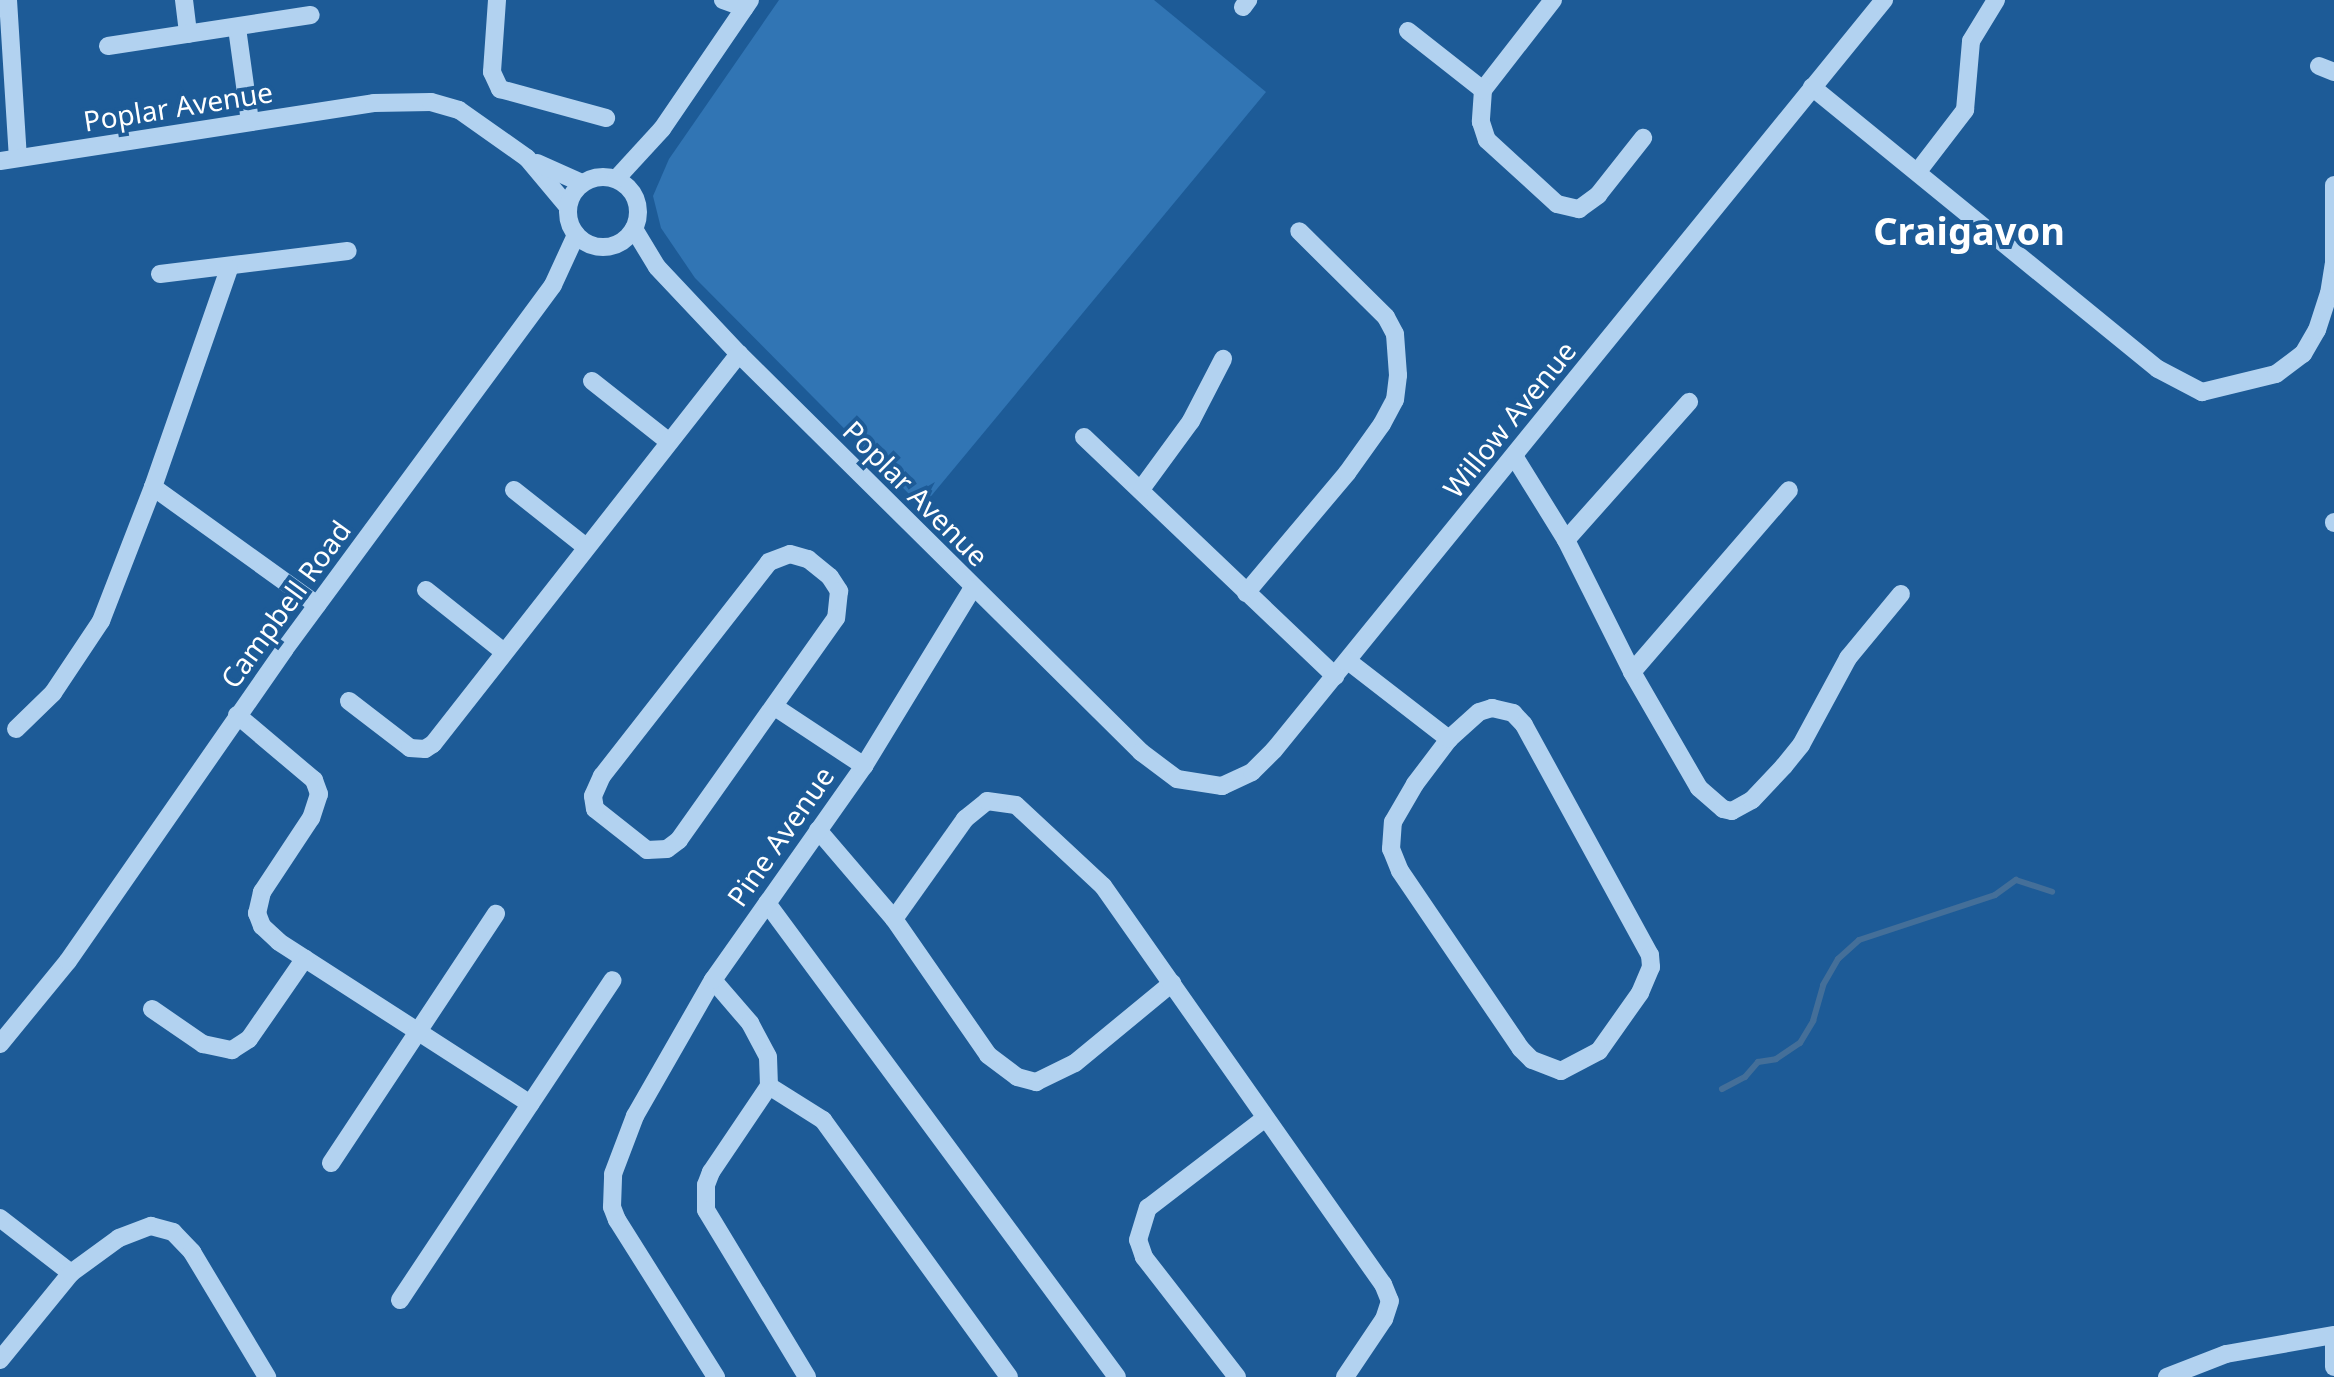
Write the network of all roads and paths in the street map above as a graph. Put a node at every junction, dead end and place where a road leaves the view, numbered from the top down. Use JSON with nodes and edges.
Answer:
{"nodes":[{"id":1,"x":8,"y":0,"type":"edge"},
{"id":2,"x":184,"y":0,"type":"edge"},
{"id":3,"x":497,"y":0,"type":"edge"},
{"id":4,"x":723,"y":0,"type":"edge"},
{"id":5,"x":1553,"y":0,"type":"edge"},
{"id":6,"x":1884,"y":0,"type":"edge"},
{"id":7,"x":1996,"y":0,"type":"edge"},
{"id":8,"x":747,"y":4,"type":"edge"},
{"id":9,"x":312,"y":15,"type":"dead end"},
{"id":10,"x":236,"y":28,"type":"junction"},
{"id":11,"x":1408,"y":32,"type":"dead end"},
{"id":12,"x":188,"y":34,"type":"junction"},
{"id":13,"x":108,"y":46,"type":"dead end"},
{"id":14,"x":1812,"y":86,"type":"junction"},
{"id":15,"x":1483,"y":90,"type":"junction"},
{"id":16,"x":606,"y":118,"type":"dead end"},
{"id":17,"x":250,"y":122,"type":"junction"},
{"id":18,"x":1643,"y":138,"type":"dead end"},
{"id":19,"x":527,"y":158,"type":"junction"},
{"id":20,"x":9,"y":160,"type":"edge"},
{"id":21,"x":1919,"y":170,"type":"junction"},
{"id":22,"x":582,"y":183,"type":"junction"},
{"id":23,"x":624,"y":185,"type":"junction"},
{"id":24,"x":2334,"y":185,"type":"edge"},
{"id":25,"x":568,"y":207,"type":"junction"},
{"id":26,"x":634,"y":229,"type":"junction"},
{"id":27,"x":1299,"y":231,"type":"dead end"},
{"id":28,"x":576,"y":235,"type":"junction"},
{"id":29,"x":606,"y":246,"type":"junction"},
{"id":30,"x":348,"y":252,"type":"dead end"},
{"id":31,"x":657,"y":267,"type":"junction"},
{"id":32,"x":229,"y":269,"type":"junction"},
{"id":33,"x":160,"y":274,"type":"dead end"},
{"id":34,"x":553,"y":285,"type":"junction"},
{"id":35,"x":739,"y":354,"type":"junction"},
{"id":36,"x":1223,"y":359,"type":"dead end"},
{"id":37,"x":592,"y":381,"type":"dead end"},
{"id":38,"x":1689,"y":402,"type":"dead end"},
{"id":39,"x":1084,"y":438,"type":"dead end"},
{"id":40,"x":668,"y":441,"type":"junction"},
{"id":41,"x":1514,"y":456,"type":"junction"},
{"id":42,"x":154,"y":487,"type":"junction"},
{"id":43,"x":1142,"y":488,"type":"junction"},
{"id":44,"x":514,"y":490,"type":"dead end"},
{"id":45,"x":1789,"y":490,"type":"dead end"},
{"id":46,"x":1566,"y":540,"type":"junction"},
{"id":47,"x":586,"y":547,"type":"junction"},
{"id":48,"x":972,"y":589,"type":"junction"},
{"id":49,"x":426,"y":590,"type":"dead end"},
{"id":50,"x":1246,"y":592,"type":"junction"},
{"id":51,"x":1902,"y":594,"type":"dead end"},
{"id":52,"x":317,"y":605,"type":"junction"},
{"id":53,"x":504,"y":652,"type":"junction"},
{"id":54,"x":1348,"y":661,"type":"junction"},
{"id":55,"x":1632,"y":672,"type":"junction"},
{"id":56,"x":1335,"y":676,"type":"junction"},
{"id":57,"x":349,"y":701,"type":"dead end"},
{"id":58,"x":775,"y":707,"type":"junction"},
{"id":59,"x":237,"y":716,"type":"junction"},
{"id":60,"x":16,"y":729,"type":"dead end"},
{"id":61,"x":1449,"y":738,"type":"junction"},
{"id":62,"x":1141,"y":752,"type":"joint"},
{"id":63,"x":864,"y":766,"type":"junction"},
{"id":64,"x":818,"y":830,"type":"junction"},
{"id":65,"x":767,"y":903,"type":"junction"},
{"id":66,"x":496,"y":914,"type":"dead end"},
{"id":67,"x":894,"y":919,"type":"junction"},
{"id":68,"x":305,"y":958,"type":"junction"},
{"id":69,"x":613,"y":980,"type":"dead end"},
{"id":70,"x":713,"y":980,"type":"junction"},
{"id":71,"x":1172,"y":982,"type":"junction"},
{"id":72,"x":152,"y":1009,"type":"dead end"},
{"id":73,"x":417,"y":1030,"type":"junction"},
{"id":74,"x":0,"y":1044,"type":"edge"},
{"id":75,"x":769,"y":1086,"type":"junction"},
{"id":76,"x":530,"y":1104,"type":"junction"},
{"id":77,"x":1264,"y":1119,"type":"junction"},
{"id":78,"x":331,"y":1163,"type":"dead end"},
{"id":79,"x":0,"y":1218,"type":"edge"},
{"id":80,"x":71,"y":1273,"type":"junction"},
{"id":81,"x":400,"y":1300,"type":"dead end"},
{"id":82,"x":2334,"y":1336,"type":"edge"},
{"id":83,"x":2226,"y":1354,"type":"junction"},
{"id":84,"x":0,"y":1360,"type":"edge"},
{"id":85,"x":2334,"y":1367,"type":"edge"},
{"id":86,"x":267,"y":1377,"type":"edge"},
{"id":87,"x":716,"y":1377,"type":"edge"},
{"id":88,"x":807,"y":1377,"type":"edge"},
{"id":89,"x":1009,"y":1377,"type":"edge"},
{"id":90,"x":1117,"y":1377,"type":"edge"},
{"id":91,"x":1237,"y":1377,"type":"edge"},
{"id":92,"x":1346,"y":1377,"type":"edge"},
{"id":93,"x":2167,"y":1377,"type":"edge"},
{"id":94,"x":2221,"y":1377,"type":"edge"}],
"edges":[{"from":1,"to":20,"type":"street"},
{"from":2,"to":12,"type":"street"},
{"from":3,"to":16,"type":"street"},
{"from":4,"to":8,"type":"street"},
{"from":5,"to":15,"type":"street"},
{"from":6,"to":14,"type":"street","name":"Willow Avenue"},
{"from":7,"to":21,"type":"street"},
{"from":8,"to":23,"type":"street"},
{"from":9,"to":10,"type":"street"},
{"from":10,"to":12,"type":"street"},
{"from":10,"to":17,"type":"street"},
{"from":11,"to":15,"type":"street"},
{"from":12,"to":13,"type":"street"},
{"from":14,"to":21,"type":"street"},
{"from":14,"to":41,"type":"street","name":"Willow Avenue"},
{"from":15,"to":18,"type":"street"},
{"from":17,"to":19,"type":"street","name":"Poplar Avenue"},
{"from":17,"to":20,"type":"street","name":"Poplar Avenue"},
{"from":19,"to":22,"type":"street","name":"Poplar Avenue"},
{"from":19,"to":25,"type":"street","name":"Poplar Avenue"},
{"from":21,"to":24,"type":"street"},
{"from":22,"to":23,"type":"street"},
{"from":22,"to":25,"type":"street"},
{"from":23,"to":26,"type":"street"},
{"from":25,"to":28,"type":"street"},
{"from":26,"to":29,"type":"street"},
{"from":26,"to":31,"type":"street","name":"Poplar Avenue"},
{"from":27,"to":50,"type":"street"},
{"from":28,"to":29,"type":"street"},
{"from":28,"to":34,"type":"street","name":"Campbell Road"},
{"from":29,"to":31,"type":"street","name":"Poplar Avenue"},
{"from":29,"to":34,"type":"street","name":"Campbell Road"},
{"from":30,"to":32,"type":"street"},
{"from":31,"to":35,"type":"street","name":"Poplar Avenue"},
{"from":32,"to":33,"type":"street"},
{"from":32,"to":42,"type":"street"},
{"from":34,"to":52,"type":"street","name":"Campbell Road"},
{"from":35,"to":40,"type":"street"},
{"from":35,"to":48,"type":"street","name":"Poplar Avenue"},
{"from":36,"to":43,"type":"street"},
{"from":37,"to":40,"type":"street"},
{"from":38,"to":46,"type":"street"},
{"from":39,"to":43,"type":"street"},
{"from":40,"to":47,"type":"street"},
{"from":41,"to":46,"type":"street"},
{"from":41,"to":54,"type":"street","name":"Willow Avenue"},
{"from":42,"to":52,"type":"street"},
{"from":42,"to":60,"type":"street"},
{"from":43,"to":50,"type":"street"},
{"from":44,"to":47,"type":"street"},
{"from":45,"to":55,"type":"street"},
{"from":46,"to":55,"type":"street"},
{"from":47,"to":53,"type":"street"},
{"from":48,"to":62,"type":"street","name":"Poplar Avenue"},
{"from":48,"to":63,"type":"street","name":"Pine Avenue"},
{"from":49,"to":53,"type":"street"},
{"from":50,"to":56,"type":"street"},
{"from":51,"to":55,"type":"street"},
{"from":52,"to":59,"type":"street","name":"Campbell Road"},
{"from":53,"to":57,"type":"street"},
{"from":54,"to":56,"type":"street","name":"Willow Avenue"},
{"from":54,"to":61,"type":"street"},
{"from":56,"to":62,"type":"street","name":"Willow Avenue"},
{"from":58,"to":58,"type":"street"},
{"from":58,"to":63,"type":"street"},
{"from":59,"to":68,"type":"street"},
{"from":59,"to":74,"type":"street","name":"Campbell Road"},
{"from":61,"to":61,"type":"street"},
{"from":63,"to":64,"type":"street","name":"Pine Avenue"},
{"from":64,"to":65,"type":"street","name":"Pine Avenue"},
{"from":64,"to":67,"type":"street"},
{"from":65,"to":70,"type":"street","name":"Pine Avenue"},
{"from":65,"to":90,"type":"street"},
{"from":66,"to":73,"type":"street"},
{"from":67,"to":71,"type":"street"},
{"from":67,"to":71,"type":"street"},
{"from":68,"to":72,"type":"street"},
{"from":68,"to":73,"type":"street"},
{"from":69,"to":76,"type":"street"},
{"from":70,"to":75,"type":"street"},
{"from":70,"to":87,"type":"street","name":"Pine Avenue"},
{"from":71,"to":77,"type":"street"},
{"from":73,"to":76,"type":"street"},
{"from":73,"to":78,"type":"street"},
{"from":75,"to":88,"type":"street"},
{"from":75,"to":89,"type":"street"},
{"from":76,"to":81,"type":"street"},
{"from":77,"to":91,"type":"street"},
{"from":77,"to":92,"type":"street"},
{"from":79,"to":80,"type":"street"},
{"from":80,"to":84,"type":"street"},
{"from":80,"to":86,"type":"street"},
{"from":82,"to":83,"type":"street"},
{"from":82,"to":85,"type":"street"},
{"from":83,"to":93,"type":"street"},
{"from":83,"to":94,"type":"street"}]}
